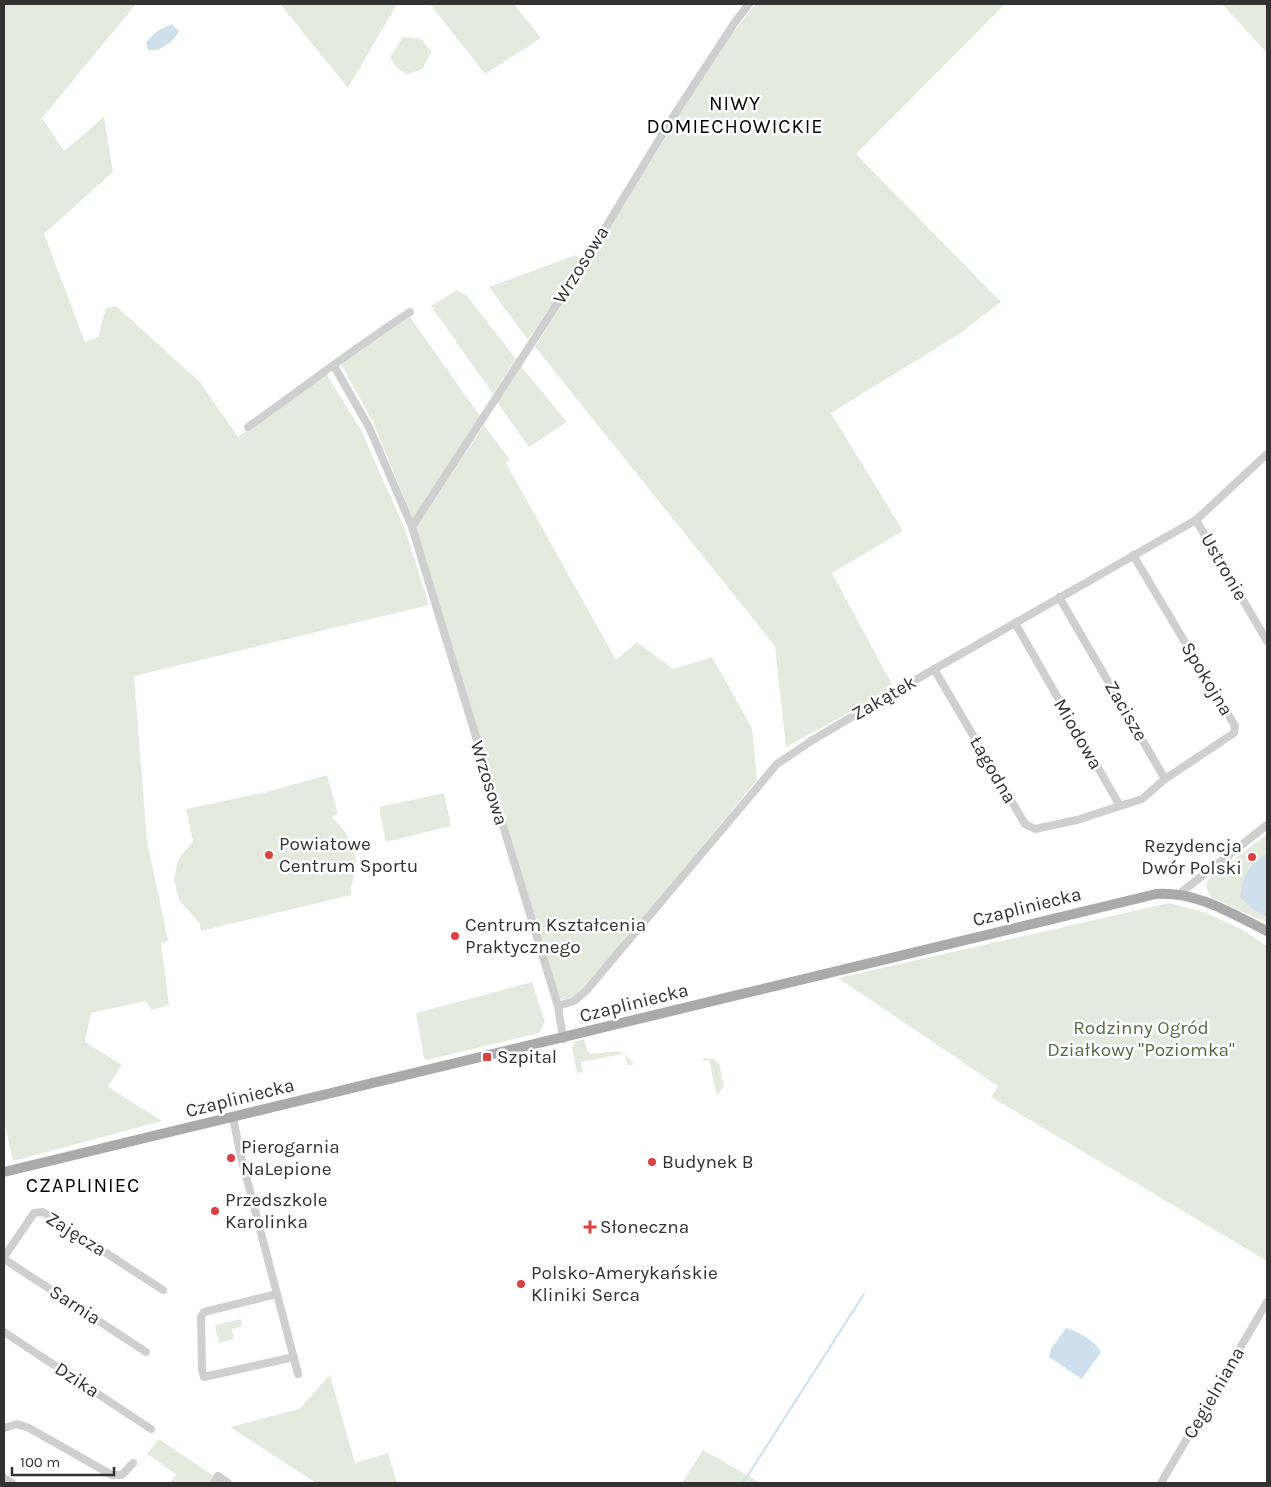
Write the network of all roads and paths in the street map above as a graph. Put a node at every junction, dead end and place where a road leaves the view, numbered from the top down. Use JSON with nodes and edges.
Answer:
{"nodes":[{"id":1,"x":749,"y":4,"type":"edge"},
{"id":2,"x":410,"y":312,"type":"dead end"},
{"id":3,"x":334,"y":366,"type":"junction"},
{"id":4,"x":248,"y":427,"type":"dead end"},
{"id":5,"x":1267,"y":454,"type":"edge"},
{"id":6,"x":1196,"y":520,"type":"junction"},
{"id":7,"x":412,"y":527,"type":"junction"},
{"id":8,"x":1133,"y":555,"type":"junction"},
{"id":9,"x":1059,"y":597,"type":"junction"},
{"id":10,"x":1015,"y":623,"type":"junction"},
{"id":11,"x":1267,"y":641,"type":"edge"},
{"id":12,"x":934,"y":669,"type":"junction"},
{"id":13,"x":1165,"y":779,"type":"junction"},
{"id":14,"x":1120,"y":806,"type":"junction"},
{"id":15,"x":1267,"y":826,"type":"edge"},
{"id":16,"x":1179,"y":894,"type":"junction"},
{"id":17,"x":1267,"y":931,"type":"edge"},
{"id":18,"x":558,"y":1006,"type":"junction"},
{"id":19,"x":563,"y":1039,"type":"junction"},
{"id":20,"x":233,"y":1118,"type":"junction"},
{"id":21,"x":4,"y":1172,"type":"edge"},
{"id":22,"x":4,"y":1258,"type":"edge"},
{"id":23,"x":163,"y":1290,"type":"dead end"},
{"id":24,"x":277,"y":1294,"type":"junction"},
{"id":25,"x":1267,"y":1302,"type":"edge"},
{"id":26,"x":4,"y":1332,"type":"edge"},
{"id":27,"x":146,"y":1352,"type":"dead end"},
{"id":28,"x":294,"y":1356,"type":"junction"},
{"id":29,"x":298,"y":1374,"type":"dead end"},
{"id":30,"x":4,"y":1428,"type":"edge"},
{"id":31,"x":151,"y":1429,"type":"dead end"},
{"id":32,"x":133,"y":1463,"type":"dead end"},
{"id":33,"x":4,"y":1478,"type":"edge"},
{"id":34,"x":12,"y":1483,"type":"edge"},
{"id":35,"x":214,"y":1483,"type":"edge"},
{"id":36,"x":228,"y":1483,"type":"edge"},
{"id":37,"x":1161,"y":1483,"type":"edge"}],
"edges":[{"from":1,"to":7,"type":"street","name":"Wrzosowa"},
{"from":2,"to":3,"type":"street"},
{"from":3,"to":4,"type":"street"},
{"from":3,"to":7,"type":"street","name":"Wrzosowa"},
{"from":5,"to":6,"type":"street","name":"Zakątek"},
{"from":6,"to":8,"type":"street","name":"Zakątek"},
{"from":6,"to":11,"type":"street","name":"Ustronie"},
{"from":7,"to":18,"type":"street","name":"Wrzosowa"},
{"from":8,"to":9,"type":"street","name":"Zakątek"},
{"from":8,"to":13,"type":"street","name":"Spokojna"},
{"from":9,"to":10,"type":"street","name":"Zakątek"},
{"from":9,"to":13,"type":"street","name":"Zacisze"},
{"from":10,"to":12,"type":"street","name":"Zakątek"},
{"from":10,"to":14,"type":"street","name":"Miodowa"},
{"from":12,"to":14,"type":"street","name":"Łagodna"},
{"from":12,"to":18,"type":"street","name":"Zakątek"},
{"from":13,"to":14,"type":"street"},
{"from":15,"to":16,"type":"street"},
{"from":16,"to":17,"type":"main road","name":"Czapliniecka"},
{"from":16,"to":19,"type":"main road","name":"Czapliniecka"},
{"from":18,"to":19,"type":"street","name":"Wrzosowa"},
{"from":19,"to":20,"type":"main road","name":"Czapliniecka"},
{"from":20,"to":21,"type":"main road","name":"Czapliniecka"},
{"from":20,"to":24,"type":"street"},
{"from":22,"to":23,"type":"street","name":"Zajęcza"},
{"from":22,"to":27,"type":"street","name":"Sarnia"},
{"from":24,"to":28,"type":"street"},
{"from":24,"to":28,"type":"street"},
{"from":25,"to":37,"type":"street","name":"Cegielniana"},
{"from":26,"to":31,"type":"street","name":"Dzika"},
{"from":28,"to":29,"type":"street"},
{"from":30,"to":32,"type":"street"},
{"from":33,"to":34,"type":"street"},
{"from":35,"to":36,"type":"street"}]}
